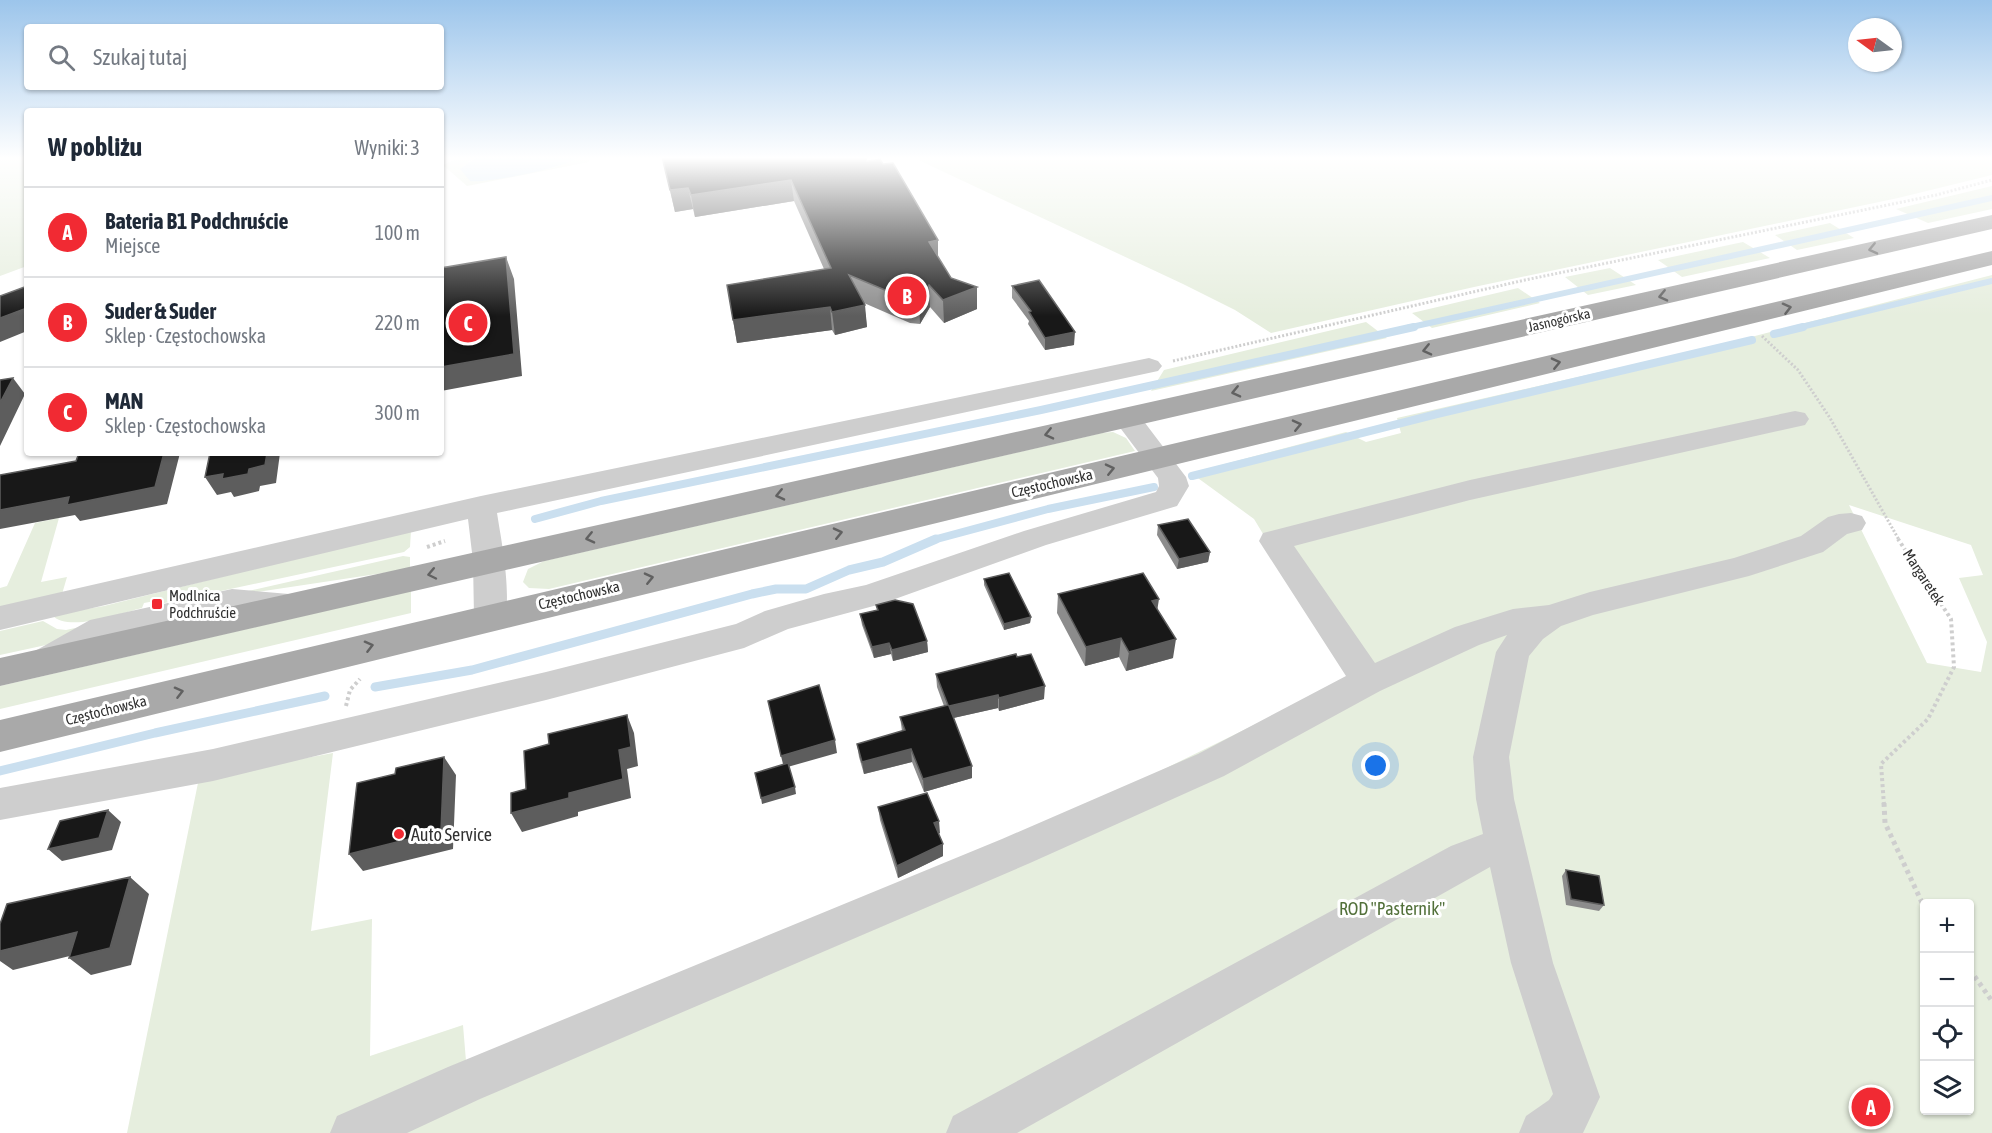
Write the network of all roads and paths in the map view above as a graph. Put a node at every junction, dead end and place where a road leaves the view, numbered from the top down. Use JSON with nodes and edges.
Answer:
{"nodes":[{"id":1,"x":1864,"y":210,"type":"edge"},
{"id":2,"x":1992,"y":222,"type":"edge"},
{"id":3,"x":1992,"y":258,"type":"edge"},
{"id":4,"x":1696,"y":289,"type":"junction"},
{"id":5,"x":1742,"y":320,"type":"junction"},
{"id":6,"x":1149,"y":366,"type":"joint"},
{"id":7,"x":1126,"y":417,"type":"junction"},
{"id":8,"x":1795,"y":419,"type":"dead end"},
{"id":9,"x":1158,"y":458,"type":"junction"},
{"id":10,"x":482,"y":506,"type":"junction"},
{"id":11,"x":1851,"y":523,"type":"dead end"},
{"id":12,"x":489,"y":561,"type":"junction"},
{"id":13,"x":490,"y":616,"type":"junction"},
{"id":14,"x":1549,"y":617,"type":"junction"},
{"id":15,"x":0,"y":618,"type":"edge"},
{"id":16,"x":0,"y":672,"type":"edge"},
{"id":17,"x":1368,"y":681,"type":"junction"},
{"id":18,"x":0,"y":736,"type":"edge"},
{"id":19,"x":0,"y":804,"type":"edge"},
{"id":20,"x":1504,"y":844,"type":"junction"},
{"id":21,"x":1920,"y":901,"type":"edge"},
{"id":22,"x":1974,"y":976,"type":"edge"},
{"id":23,"x":1992,"y":1001,"type":"edge"},
{"id":24,"x":354,"y":1133,"type":"edge"},
{"id":25,"x":970,"y":1133,"type":"edge"},
{"id":26,"x":1543,"y":1133,"type":"edge"}],
"edges":[{"from":1,"to":6,"type":"path"},
{"from":2,"to":4,"type":"main road","name":"Jasnogórska","one_way":true},
{"from":5,"to":3,"type":"main road","one_way":true},
{"from":4,"to":5,"type":"main road"},
{"from":4,"to":7,"type":"main road","name":"Jasnogórska","one_way":true},
{"from":9,"to":5,"type":"main road","one_way":true},
{"from":5,"to":21,"type":"path","name":"Margaretek"},
{"from":6,"to":10,"type":"street"},
{"from":7,"to":9,"type":"street"},
{"from":7,"to":12,"type":"main road","one_way":true},
{"from":8,"to":17,"type":"street"},
{"from":13,"to":9,"type":"main road","name":"Częstochowska","one_way":true},
{"from":9,"to":19,"type":"street"},
{"from":10,"to":12,"type":"street"},
{"from":10,"to":15,"type":"street"},
{"from":11,"to":14,"type":"street"},
{"from":12,"to":13,"type":"street"},
{"from":12,"to":16,"type":"main road","one_way":true},
{"from":18,"to":13,"type":"main road","name":"Częstochowska","one_way":true},
{"from":14,"to":17,"type":"street"},
{"from":14,"to":20,"type":"street"},
{"from":17,"to":24,"type":"street"},
{"from":20,"to":25,"type":"street"},
{"from":20,"to":26,"type":"street"},
{"from":22,"to":23,"type":"path"}]}
